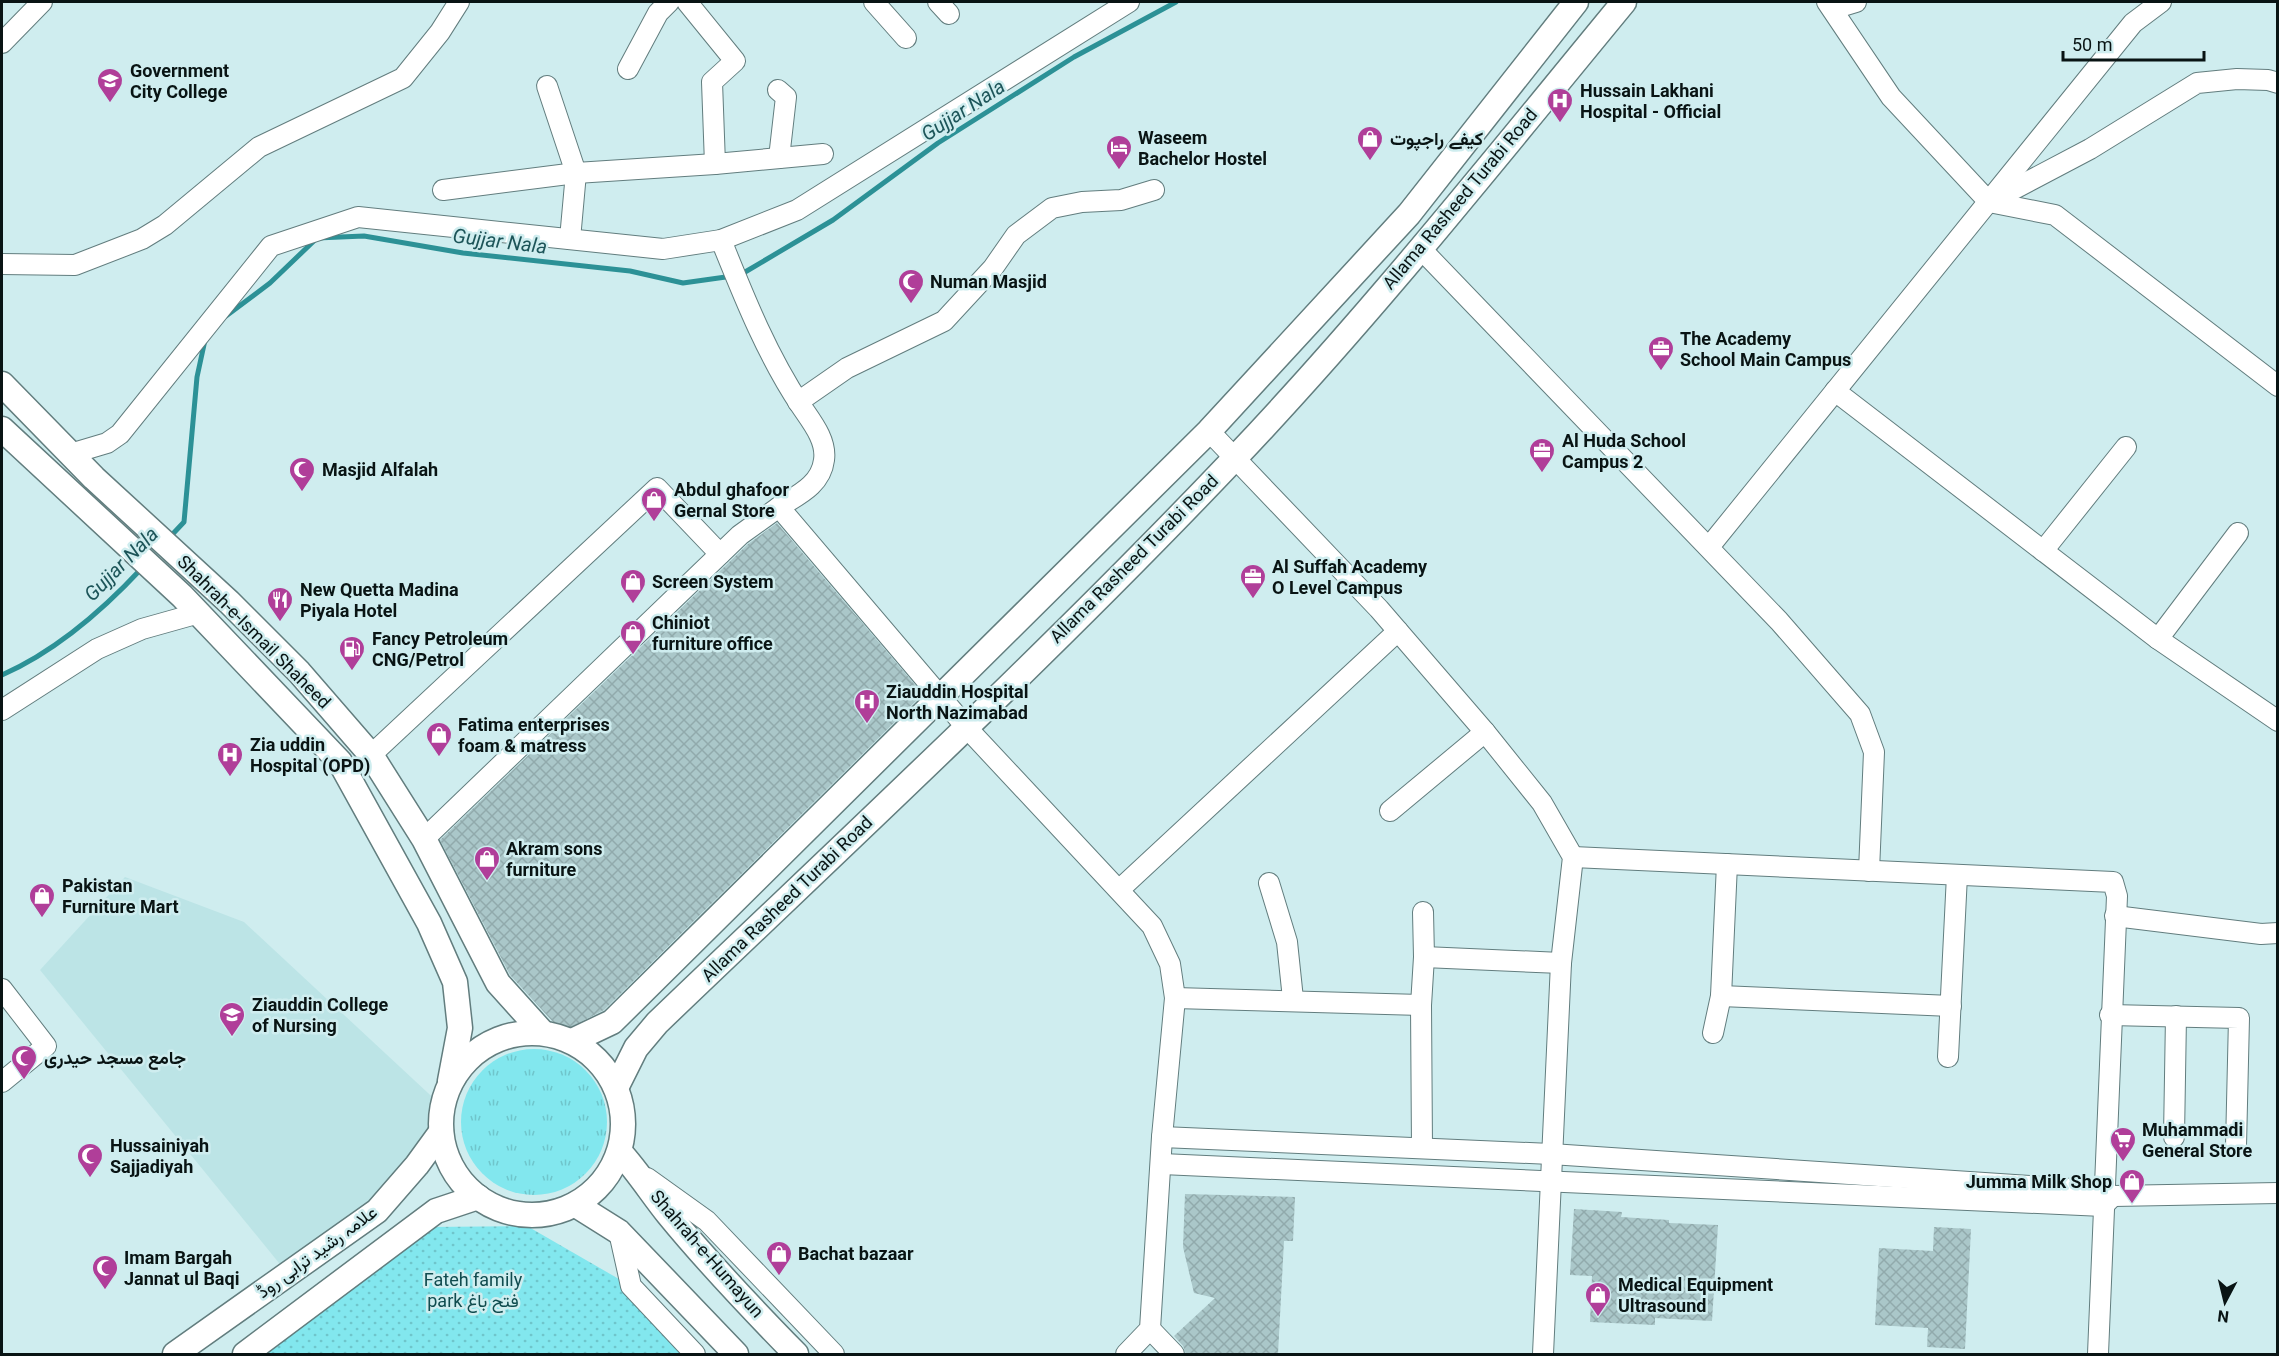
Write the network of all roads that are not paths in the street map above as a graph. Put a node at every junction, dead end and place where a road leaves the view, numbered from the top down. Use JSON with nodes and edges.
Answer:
{"nodes":[{"id":1,"x":42,"y":2,"type":"edge"},
{"id":2,"x":459,"y":2,"type":"edge"},
{"id":3,"x":669,"y":2,"type":"edge"},
{"id":4,"x":687,"y":2,"type":"edge"},
{"id":5,"x":874,"y":2,"type":"edge"},
{"id":6,"x":1129,"y":2,"type":"edge"},
{"id":7,"x":1576,"y":2,"type":"edge"},
{"id":8,"x":1624,"y":2,"type":"edge"},
{"id":9,"x":1856,"y":2,"type":"edge"},
{"id":10,"x":2162,"y":2,"type":"edge"},
{"id":11,"x":1830,"y":5,"type":"edge"},
{"id":12,"x":906,"y":38,"type":"dead end"},
{"id":13,"x":2,"y":43,"type":"edge"},
{"id":14,"x":628,"y":69,"type":"dead end"},
{"id":15,"x":2277,"y":83,"type":"edge"},
{"id":16,"x":547,"y":86,"type":"dead end"},
{"id":17,"x":777,"y":90,"type":"dead end"},
{"id":18,"x":823,"y":154,"type":"dead end"},
{"id":19,"x":779,"y":158,"type":"junction"},
{"id":20,"x":715,"y":164,"type":"junction"},
{"id":21,"x":1443,"y":170,"type":"junction"},
{"id":22,"x":576,"y":173,"type":"junction"},
{"id":23,"x":443,"y":190,"type":"dead end"},
{"id":24,"x":1154,"y":190,"type":"dead end"},
{"id":25,"x":1468,"y":191,"type":"junction"},
{"id":26,"x":1989,"y":202,"type":"junction"},
{"id":27,"x":570,"y":239,"type":"junction"},
{"id":28,"x":721,"y":240,"type":"junction"},
{"id":29,"x":1421,"y":249,"type":"junction"},
{"id":30,"x":2,"y":264,"type":"edge"},
{"id":31,"x":1340,"y":287,"type":"junction"},
{"id":32,"x":1367,"y":310,"type":"junction"},
{"id":33,"x":2,"y":384,"type":"edge"},
{"id":34,"x":2277,"y":386,"type":"edge"},
{"id":35,"x":1835,"y":391,"type":"junction"},
{"id":36,"x":798,"y":402,"type":"junction"},
{"id":37,"x":2,"y":429,"type":"edge"},
{"id":38,"x":1209,"y":431,"type":"junction"},
{"id":39,"x":2126,"y":447,"type":"dead end"},
{"id":40,"x":70,"y":454,"type":"junction"},
{"id":41,"x":1235,"y":458,"type":"junction"},
{"id":42,"x":779,"y":507,"type":"junction"},
{"id":43,"x":2238,"y":533,"type":"dead end"},
{"id":44,"x":1709,"y":547,"type":"junction"},
{"id":45,"x":2043,"y":551,"type":"junction"},
{"id":46,"x":720,"y":554,"type":"junction"},
{"id":47,"x":190,"y":604,"type":"junction"},
{"id":48,"x":1398,"y":631,"type":"junction"},
{"id":49,"x":2158,"y":639,"type":"junction"},
{"id":50,"x":940,"y":698,"type":"junction"},
{"id":51,"x":2,"y":710,"type":"edge"},
{"id":52,"x":2277,"y":722,"type":"edge"},
{"id":53,"x":967,"y":728,"type":"junction"},
{"id":54,"x":1485,"y":732,"type":"junction"},
{"id":55,"x":370,"y":755,"type":"junction"},
{"id":56,"x":1390,"y":811,"type":"dead end"},
{"id":57,"x":424,"y":840,"type":"junction"},
{"id":58,"x":1573,"y":857,"type":"junction"},
{"id":59,"x":1726,"y":864,"type":"junction"},
{"id":60,"x":1869,"y":871,"type":"junction"},
{"id":61,"x":1957,"y":875,"type":"junction"},
{"id":62,"x":1269,"y":883,"type":"dead end"},
{"id":63,"x":1120,"y":890,"type":"junction"},
{"id":64,"x":1423,"y":912,"type":"dead end"},
{"id":65,"x":2115,"y":916,"type":"junction"},
{"id":66,"x":2277,"y":933,"type":"edge"},
{"id":67,"x":1424,"y":957,"type":"junction"},
{"id":68,"x":1561,"y":963,"type":"junction"},
{"id":69,"x":2,"y":989,"type":"edge"},
{"id":70,"x":1721,"y":996,"type":"junction"},
{"id":71,"x":1175,"y":998,"type":"junction"},
{"id":72,"x":1293,"y":999,"type":"junction"},
{"id":73,"x":1421,"y":1005,"type":"junction"},
{"id":74,"x":1951,"y":1006,"type":"junction"},
{"id":75,"x":2110,"y":1014,"type":"junction"},
{"id":76,"x":2176,"y":1016,"type":"junction"},
{"id":77,"x":543,"y":1033,"type":"junction"},
{"id":78,"x":1713,"y":1034,"type":"dead end"},
{"id":79,"x":572,"y":1041,"type":"junction"},
{"id":80,"x":1948,"y":1057,"type":"dead end"},
{"id":81,"x":450,"y":1080,"type":"junction"},
{"id":82,"x":2,"y":1082,"type":"edge"},
{"id":83,"x":616,"y":1088,"type":"junction"},
{"id":84,"x":441,"y":1132,"type":"junction"},
{"id":85,"x":1162,"y":1137,"type":"junction"},
{"id":86,"x":2174,"y":1137,"type":"dead end"},
{"id":87,"x":2236,"y":1146,"type":"dead end"},
{"id":88,"x":1422,"y":1148,"type":"junction"},
{"id":89,"x":620,"y":1152,"type":"junction"},
{"id":90,"x":1551,"y":1154,"type":"junction"},
{"id":91,"x":1162,"y":1164,"type":"junction"},
{"id":92,"x":640,"y":1173,"type":"junction"},
{"id":93,"x":1551,"y":1181,"type":"junction"},
{"id":94,"x":2277,"y":1193,"type":"edge"},
{"id":95,"x":478,"y":1197,"type":"junction"},
{"id":96,"x":2106,"y":1198,"type":"junction"},
{"id":97,"x":576,"y":1204,"type":"junction"},
{"id":98,"x":619,"y":1232,"type":"junction"},
{"id":99,"x":1150,"y":1329,"type":"junction"},
{"id":100,"x":175,"y":1354,"type":"edge"},
{"id":101,"x":245,"y":1354,"type":"edge"},
{"id":102,"x":695,"y":1354,"type":"edge"},
{"id":103,"x":736,"y":1354,"type":"edge"},
{"id":104,"x":796,"y":1354,"type":"edge"},
{"id":105,"x":834,"y":1354,"type":"edge"},
{"id":106,"x":1126,"y":1354,"type":"edge"},
{"id":107,"x":1174,"y":1354,"type":"edge"},
{"id":108,"x":1543,"y":1354,"type":"edge"},
{"id":109,"x":2097,"y":1354,"type":"edge"}],
"edges":[{"from":1,"to":13,"type":"street"},
{"from":2,"to":30,"type":"street"},
{"from":3,"to":14,"type":"street"},
{"from":4,"to":20,"type":"street"},
{"from":5,"to":12,"type":"street"},
{"from":6,"to":28,"type":"street"},
{"from":7,"to":21,"type":"main road","name":"Allama Rasheed Turabi Road"},
{"from":8,"to":25,"type":"main road","name":"Allama Rasheed Turabi Road"},
{"from":9,"to":11,"type":"street"},
{"from":10,"to":26,"type":"street"},
{"from":11,"to":26,"type":"street"},
{"from":15,"to":26,"type":"street"},
{"from":16,"to":22,"type":"street"},
{"from":17,"to":19,"type":"street"},
{"from":18,"to":19,"type":"street"},
{"from":19,"to":20,"type":"street"},
{"from":20,"to":22,"type":"street"},
{"from":21,"to":25,"type":"main road"},
{"from":21,"to":31,"type":"main road","name":"Allama Rasheed Turabi Road"},
{"from":22,"to":23,"type":"street"},
{"from":22,"to":27,"type":"street"},
{"from":24,"to":36,"type":"street"},
{"from":25,"to":29,"type":"main road","name":"Allama Rasheed Turabi Road"},
{"from":26,"to":34,"type":"street"},
{"from":26,"to":35,"type":"street"},
{"from":27,"to":28,"type":"street"},
{"from":27,"to":40,"type":"street"},
{"from":28,"to":36,"type":"street"},
{"from":29,"to":32,"type":"main road","name":"Allama Rasheed Turabi Road"},
{"from":29,"to":44,"type":"street"},
{"from":31,"to":32,"type":"main road"},
{"from":31,"to":38,"type":"main road","name":"Allama Rasheed Turabi Road"},
{"from":32,"to":41,"type":"main road","name":"Allama Rasheed Turabi Road"},
{"from":33,"to":40,"type":"main road","name":"Shahrah-e-Ismail Shaheed"},
{"from":35,"to":44,"type":"street"},
{"from":35,"to":45,"type":"street"},
{"from":36,"to":42,"type":"street"},
{"from":37,"to":47,"type":"main road","name":"Shahrah-e-Ismail Shaheed"},
{"from":38,"to":41,"type":"street"},
{"from":38,"to":50,"type":"main road","name":"Allama Rasheed Turabi Road"},
{"from":39,"to":45,"type":"street"},
{"from":40,"to":55,"type":"main road","name":"Shahrah-e-Ismail Shaheed"},
{"from":41,"to":48,"type":"street"},
{"from":41,"to":53,"type":"main road","name":"Allama Rasheed Turabi Road"},
{"from":42,"to":46,"type":"street"},
{"from":42,"to":50,"type":"street"},
{"from":43,"to":49,"type":"street"},
{"from":44,"to":60,"type":"street"},
{"from":45,"to":49,"type":"street"},
{"from":46,"to":55,"type":"street"},
{"from":46,"to":57,"type":"street"},
{"from":47,"to":51,"type":"street"},
{"from":47,"to":81,"type":"main road","name":"Shahrah-e-Ismail Shaheed"},
{"from":48,"to":54,"type":"street"},
{"from":48,"to":63,"type":"street"},
{"from":49,"to":52,"type":"street"},
{"from":50,"to":53,"type":"street"},
{"from":50,"to":79,"type":"main road","name":"Allama Rasheed Turabi Road"},
{"from":53,"to":63,"type":"street"},
{"from":53,"to":83,"type":"main road","name":"Allama Rasheed Turabi Road"},
{"from":54,"to":56,"type":"street"},
{"from":54,"to":58,"type":"street"},
{"from":55,"to":57,"type":"main road","name":"Shahrah-e-Ismail Shaheed"},
{"from":57,"to":77,"type":"main road","name":"Shahrah-e-Ismail Shaheed"},
{"from":58,"to":59,"type":"street"},
{"from":58,"to":68,"type":"street"},
{"from":59,"to":60,"type":"street"},
{"from":59,"to":70,"type":"street"},
{"from":60,"to":61,"type":"street"},
{"from":61,"to":65,"type":"street"},
{"from":61,"to":74,"type":"street"},
{"from":62,"to":72,"type":"street"},
{"from":63,"to":71,"type":"street"},
{"from":64,"to":67,"type":"street"},
{"from":65,"to":66,"type":"street"},
{"from":65,"to":75,"type":"street"},
{"from":67,"to":68,"type":"street"},
{"from":67,"to":73,"type":"street"},
{"from":68,"to":90,"type":"street"},
{"from":69,"to":82,"type":"street"},
{"from":70,"to":74,"type":"street"},
{"from":70,"to":78,"type":"street"},
{"from":71,"to":72,"type":"street"},
{"from":71,"to":85,"type":"street"},
{"from":72,"to":73,"type":"street"},
{"from":73,"to":88,"type":"street"},
{"from":74,"to":80,"type":"street"},
{"from":75,"to":76,"type":"street"},
{"from":75,"to":96,"type":"street"},
{"from":76,"to":86,"type":"street"},
{"from":76,"to":87,"type":"street"},
{"from":77,"to":79,"type":"main road"},
{"from":77,"to":81,"type":"main road"},
{"from":79,"to":83,"type":"main road"},
{"from":81,"to":84,"type":"main road"},
{"from":83,"to":89,"type":"main road"},
{"from":84,"to":95,"type":"main road"},
{"from":84,"to":100,"type":"main road","name":"علامہ رشید ترابی روڈ"},
{"from":85,"to":88,"type":"street"},
{"from":85,"to":91,"type":"street"},
{"from":88,"to":90,"type":"street"},
{"from":89,"to":92,"type":"main road","name":"Shahrah-e-Humayun"},
{"from":89,"to":97,"type":"main road"},
{"from":90,"to":93,"type":"street"},
{"from":90,"to":96,"type":"street"},
{"from":91,"to":93,"type":"street"},
{"from":91,"to":99,"type":"street"},
{"from":92,"to":104,"type":"main road","name":"Shahrah-e-Humayun"},
{"from":92,"to":105,"type":"street"},
{"from":93,"to":96,"type":"street"},
{"from":93,"to":108,"type":"street"},
{"from":94,"to":96,"type":"street"},
{"from":95,"to":97,"type":"main road"},
{"from":95,"to":101,"type":"main road","name":"علامہ رشید ترابی روڈ"},
{"from":96,"to":109,"type":"street"},
{"from":97,"to":98,"type":"main road"},
{"from":98,"to":102,"type":"street"},
{"from":98,"to":103,"type":"main road"},
{"from":99,"to":106,"type":"street"},
{"from":99,"to":107,"type":"street"}]}
